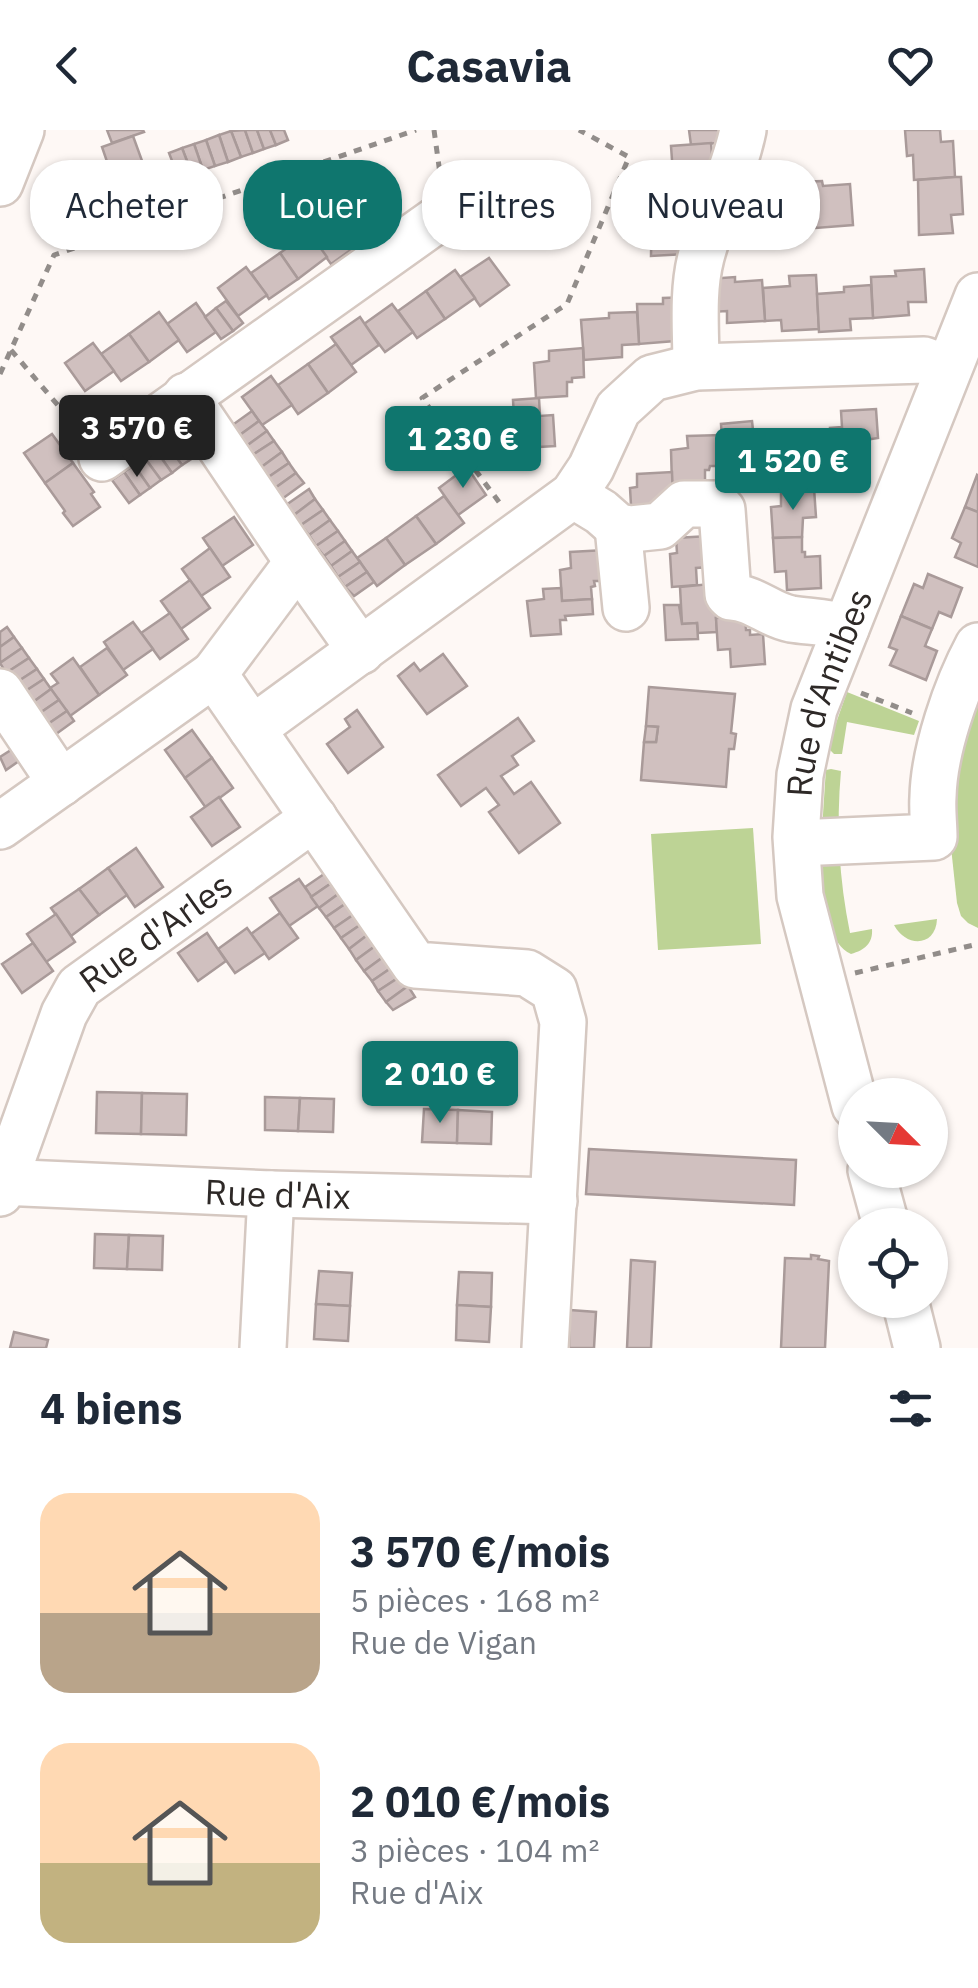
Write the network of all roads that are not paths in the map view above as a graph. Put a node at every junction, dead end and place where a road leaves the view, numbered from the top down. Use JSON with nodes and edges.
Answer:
{"nodes":[{"id":1,"x":21,"y":130,"type":"edge"},
{"id":2,"x":743,"y":130,"type":"edge"},
{"id":3,"x":0,"y":183,"type":"edge"},
{"id":4,"x":422,"y":230,"type":"edge"},
{"id":5,"x":978,"y":296,"type":"edge"},
{"id":6,"x":960,"y":361,"type":"edge"},
{"id":7,"x":696,"y":367,"type":"junction"},
{"id":8,"x":186,"y":396,"type":"junction"},
{"id":9,"x":102,"y":458,"type":"road end"},
{"id":10,"x":572,"y":495,"type":"junction"},
{"id":11,"x":618,"y":527,"type":"junction"},
{"id":12,"x":298,"y":562,"type":"junction"},
{"id":13,"x":626,"y":608,"type":"dead end"},
{"id":14,"x":846,"y":628,"type":"junction"},
{"id":15,"x":978,"y":646,"type":"edge"},
{"id":16,"x":361,"y":651,"type":"junction"},
{"id":17,"x":214,"y":674,"type":"junction"},
{"id":18,"x":0,"y":692,"type":"edge"},
{"id":19,"x":252,"y":729,"type":"junction"},
{"id":20,"x":61,"y":782,"type":"junction"},
{"id":21,"x":314,"y":818,"type":"junction"},
{"id":22,"x":0,"y":826,"type":"edge"},
{"id":23,"x":796,"y":843,"type":"junction"},
{"id":24,"x":848,"y":1078,"type":"edge"},
{"id":25,"x":1,"y":1186,"type":"edge"},
{"id":26,"x":271,"y":1194,"type":"junction"},
{"id":27,"x":554,"y":1201,"type":"junction"},
{"id":28,"x":910,"y":1318,"type":"edge"},
{"id":29,"x":264,"y":1348,"type":"edge"},
{"id":30,"x":545,"y":1348,"type":"edge"},
{"id":31,"x":917,"y":1348,"type":"edge"}],
"edges":[{"from":1,"to":3,"type":"street"},
{"from":2,"to":7,"type":"street"},
{"from":4,"to":8,"type":"street"},
{"from":5,"to":6,"type":"street","name":"Rue d'Antibes"},
{"from":6,"to":7,"type":"street"},
{"from":6,"to":14,"type":"street","name":"Rue d'Antibes"},
{"from":7,"to":10,"type":"street"},
{"from":8,"to":9,"type":"street"},
{"from":8,"to":12,"type":"street"},
{"from":10,"to":11,"type":"street"},
{"from":10,"to":16,"type":"street"},
{"from":11,"to":13,"type":"street"},
{"from":11,"to":14,"type":"street"},
{"from":12,"to":16,"type":"street"},
{"from":12,"to":17,"type":"street"},
{"from":14,"to":23,"type":"street","name":"Rue d'Antibes"},
{"from":15,"to":23,"type":"street"},
{"from":16,"to":19,"type":"street"},
{"from":17,"to":19,"type":"street"},
{"from":17,"to":20,"type":"street"},
{"from":18,"to":20,"type":"street"},
{"from":19,"to":21,"type":"street"},
{"from":20,"to":22,"type":"street"},
{"from":21,"to":25,"type":"street","name":"Rue d'Arles"},
{"from":21,"to":27,"type":"street"},
{"from":23,"to":24,"type":"street","name":"Rue d'Antibes"},
{"from":25,"to":26,"type":"street","name":"Rue d'Aix"},
{"from":26,"to":27,"type":"street","name":"Rue d'Aix"},
{"from":26,"to":29,"type":"street"},
{"from":27,"to":30,"type":"street"},
{"from":28,"to":31,"type":"street"}]}
